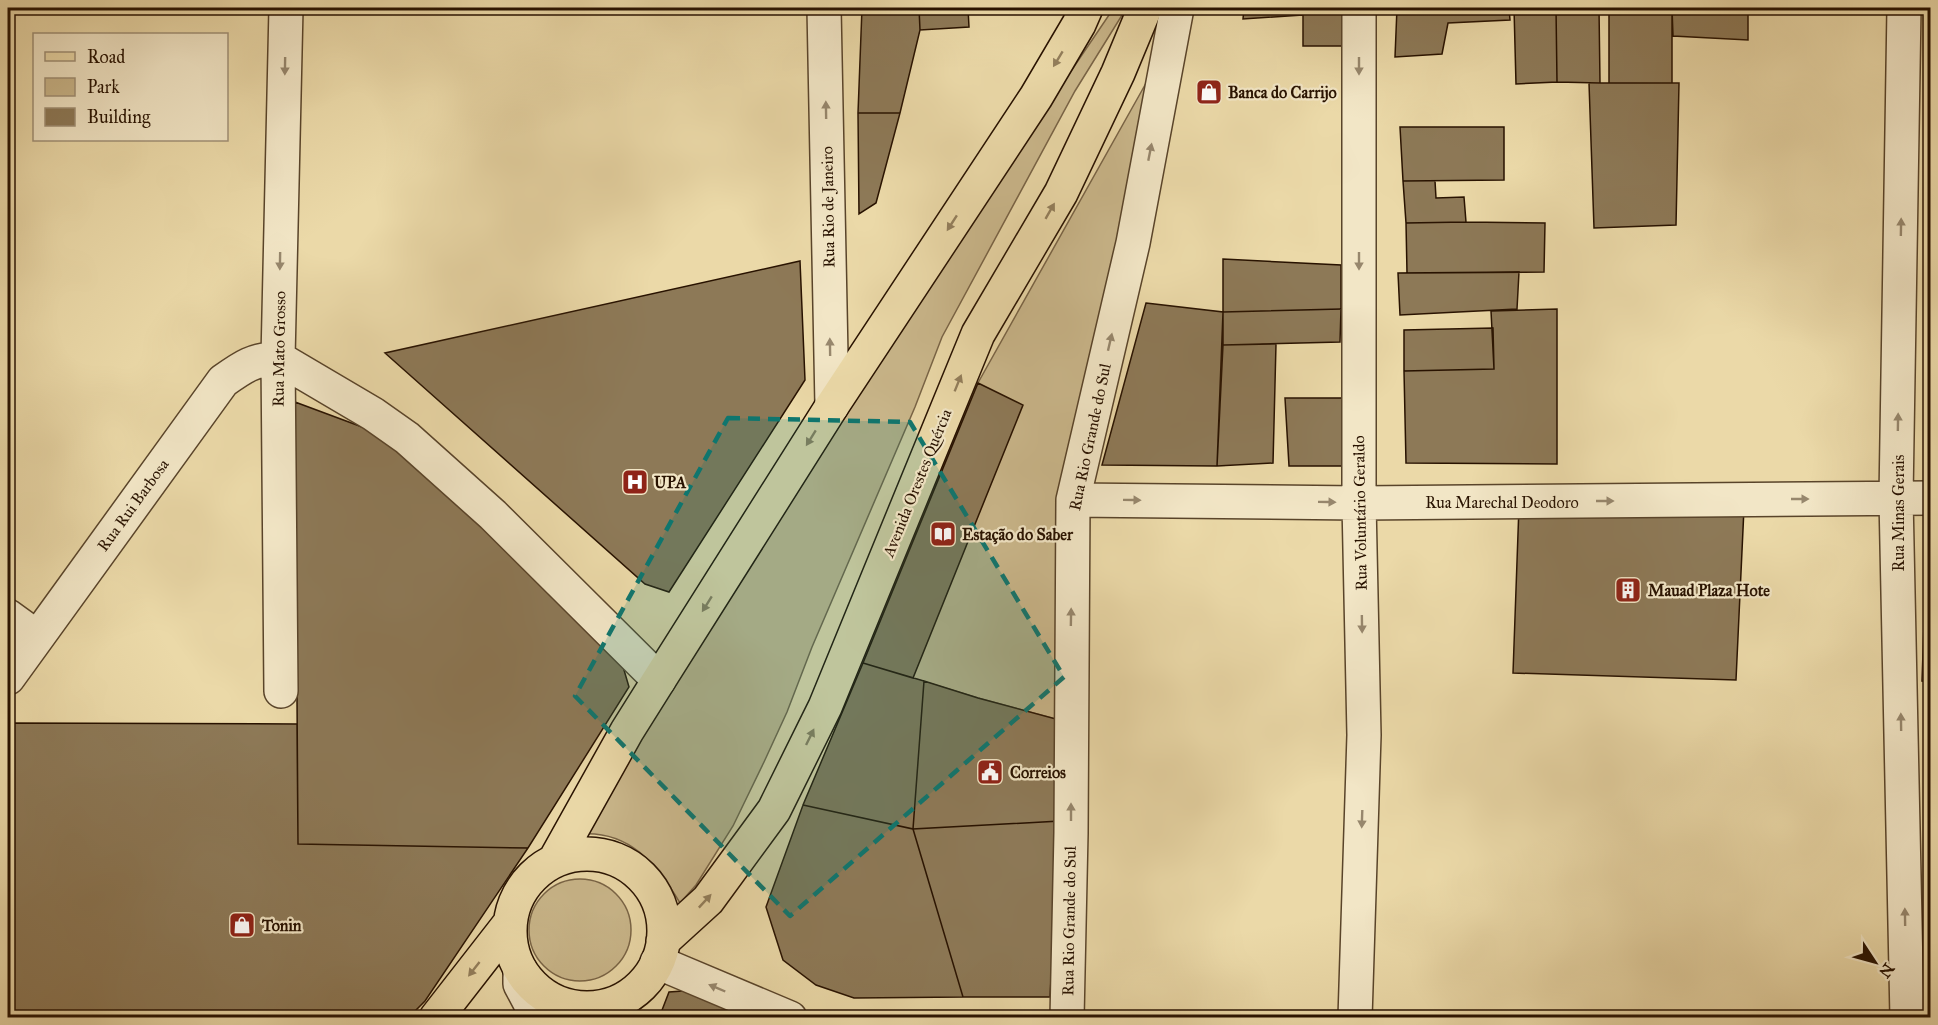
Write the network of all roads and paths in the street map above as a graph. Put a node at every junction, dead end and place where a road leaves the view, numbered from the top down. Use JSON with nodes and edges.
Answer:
{"nodes":[{"id":1,"x":286,"y":8,"type":"edge"},
{"id":2,"x":824,"y":8,"type":"edge"},
{"id":3,"x":1086,"y":8,"type":"edge"},
{"id":4,"x":1145,"y":8,"type":"edge"},
{"id":5,"x":1177,"y":8,"type":"edge"},
{"id":6,"x":1359,"y":8,"type":"edge"},
{"id":7,"x":1904,"y":8,"type":"edge"},
{"id":8,"x":278,"y":358,"type":"junction"},
{"id":9,"x":831,"y":406,"type":"junction"},
{"id":10,"x":1896,"y":498,"type":"junction"},
{"id":11,"x":1930,"y":498,"type":"edge"},
{"id":12,"x":1073,"y":500,"type":"junction"},
{"id":13,"x":1359,"y":503,"type":"junction"},
{"id":14,"x":8,"y":616,"type":"edge"},
{"id":15,"x":37,"y":637,"type":"junction"},
{"id":16,"x":8,"y":678,"type":"edge"},
{"id":17,"x":659,"y":680,"type":"junction"},
{"id":18,"x":281,"y":691,"type":"dead end"},
{"id":19,"x":555,"y":860,"type":"junction"},
{"id":20,"x":510,"y":923,"type":"junction"},
{"id":21,"x":660,"y":952,"type":"junction"},
{"id":22,"x":520,"y":970,"type":"junction"},
{"id":23,"x":599,"y":1011,"type":"edge"},
{"id":24,"x":436,"y":1017,"type":"edge"},
{"id":25,"x":538,"y":1017,"type":"edge"},
{"id":26,"x":790,"y":1017,"type":"edge"},
{"id":27,"x":1067,"y":1017,"type":"edge"},
{"id":28,"x":1355,"y":1017,"type":"edge"},
{"id":29,"x":1907,"y":1017,"type":"edge"}],
"edges":[{"from":1,"to":8,"type":"street","name":"Rua Mato Grosso","one_way":true},
{"from":9,"to":2,"type":"street","name":"Rua Rio de Janeiro","one_way":true},
{"from":3,"to":9,"type":"main road","one_way":true},
{"from":21,"to":4,"type":"main road","name":"Avenida Orestes Quércia","one_way":true},
{"from":12,"to":5,"type":"street","name":"Rua Rio Grande do Sul","one_way":true},
{"from":6,"to":13,"type":"street","name":"Rua Voluntário Geraldo","one_way":true},
{"from":10,"to":7,"type":"street","name":"Rua Minas Gerais","one_way":true},
{"from":8,"to":15,"type":"street","name":"Rua Rui Barbosa"},
{"from":8,"to":17,"type":"street"},
{"from":8,"to":18,"type":"street","name":"Rua Mato Grosso"},
{"from":9,"to":17,"type":"main road","one_way":true},
{"from":10,"to":11,"type":"street","name":"Rua Marechal Deodoro"},
{"from":13,"to":10,"type":"street","name":"Rua Marechal Deodoro","one_way":true},
{"from":29,"to":10,"type":"street","name":"Rua Minas Gerais","one_way":true},
{"from":12,"to":13,"type":"street","name":"Rua Marechal Deodoro","one_way":true},
{"from":27,"to":12,"type":"street","name":"Rua Rio Grande do Sul","one_way":true},
{"from":13,"to":28,"type":"street","name":"Rua Voluntário Geraldo","one_way":true},
{"from":14,"to":15,"type":"street"},
{"from":15,"to":16,"type":"street","name":"Rua Rui Barbosa"},
{"from":17,"to":19,"type":"main road"},
{"from":19,"to":20,"type":"main road"},
{"from":19,"to":21,"type":"main road"},
{"from":20,"to":22,"type":"main road"},
{"from":20,"to":24,"type":"main road","one_way":true},
{"from":21,"to":23,"type":"main road"},
{"from":26,"to":21,"type":"street","one_way":true},
{"from":22,"to":23,"type":"main road"},
{"from":22,"to":25,"type":"street"}]}
